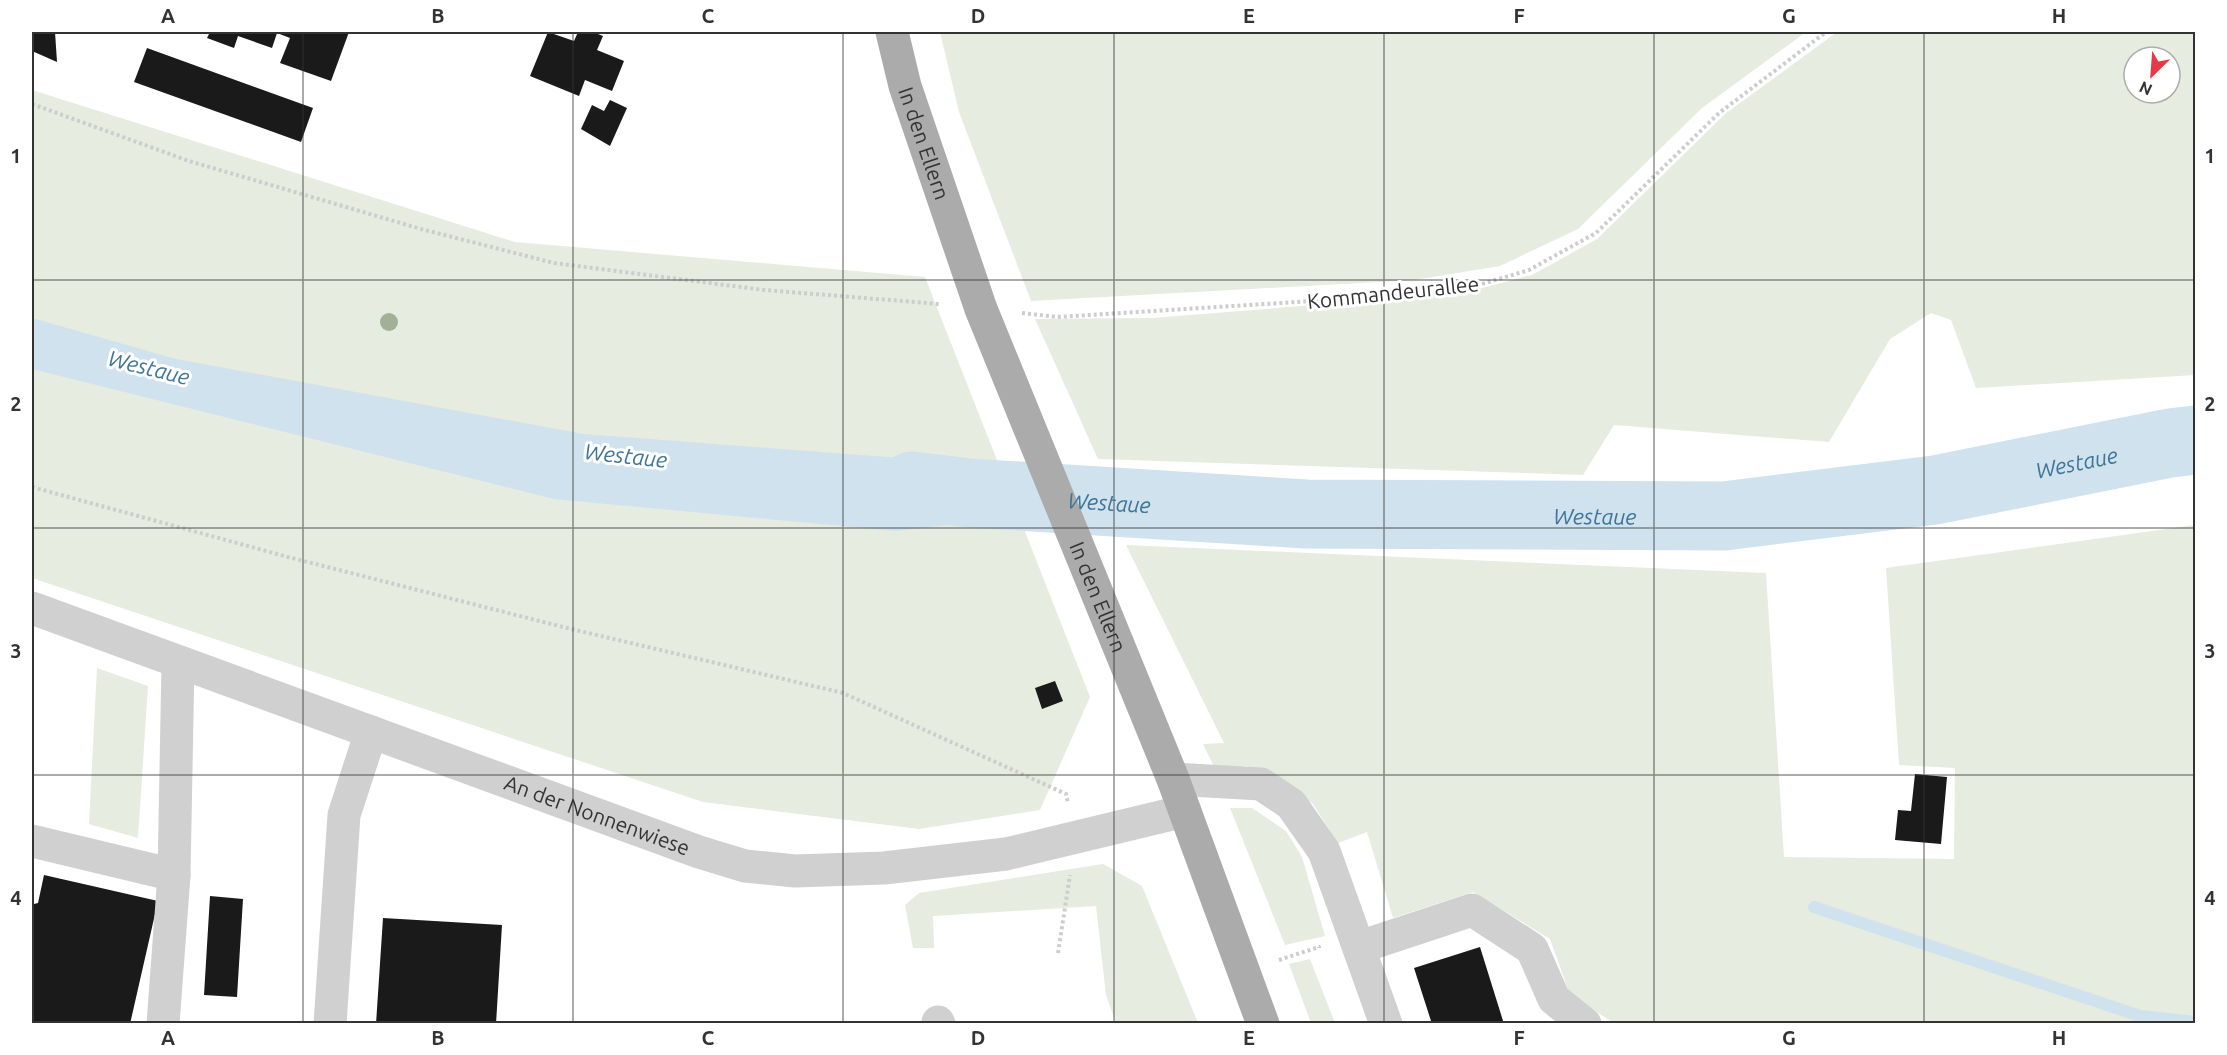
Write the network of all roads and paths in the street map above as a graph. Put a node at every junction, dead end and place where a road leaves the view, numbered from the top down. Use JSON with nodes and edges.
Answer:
{"nodes":[{"id":1,"x":892,"y":32,"type":"edge"},
{"id":2,"x":1826,"y":32,"type":"edge"},
{"id":3,"x":32,"y":104,"type":"edge"},
{"id":4,"x":981,"y":309,"type":"junction"},
{"id":5,"x":32,"y":487,"type":"edge"},
{"id":6,"x":32,"y":608,"type":"edge"},
{"id":7,"x":178,"y":663,"type":"junction"},
{"id":8,"x":371,"y":732,"type":"junction"},
{"id":9,"x":1173,"y":779,"type":"junction"},
{"id":10,"x":1185,"y":811,"type":"junction"},
{"id":11,"x":1075,"y":837,"type":"junction"},
{"id":12,"x":32,"y":841,"type":"edge"},
{"id":13,"x":174,"y":875,"type":"junction"},
{"id":14,"x":1360,"y":947,"type":"junction"},
{"id":15,"x":1058,"y":953,"type":"dead end"},
{"id":16,"x":1323,"y":958,"type":"dead end"},
{"id":17,"x":1244,"y":972,"type":"junction"},
{"id":18,"x":163,"y":1023,"type":"edge"},
{"id":19,"x":330,"y":1023,"type":"edge"},
{"id":20,"x":1263,"y":1023,"type":"edge"},
{"id":21,"x":1386,"y":1023,"type":"edge"},
{"id":22,"x":1585,"y":1023,"type":"edge"}],
"edges":[{"from":1,"to":4,"type":"main road","name":"In den Ellern"},
{"from":2,"to":4,"type":"path","name":"Kommandeurallee"},
{"from":3,"to":4,"type":"path","name":"Kommandeurallee"},
{"from":4,"to":9,"type":"main road","name":"In den Ellern"},
{"from":5,"to":11,"type":"path"},
{"from":6,"to":7,"type":"street","name":"An der Nonnenwiese"},
{"from":7,"to":8,"type":"street","name":"An der Nonnenwiese"},
{"from":7,"to":13,"type":"street"},
{"from":8,"to":11,"type":"street","name":"An der Nonnenwiese"},
{"from":8,"to":19,"type":"street"},
{"from":9,"to":10,"type":"main road","name":"In den Ellern"},
{"from":9,"to":14,"type":"street"},
{"from":10,"to":11,"type":"street","name":"An der Nonnenwiese"},
{"from":10,"to":17,"type":"main road","name":"In den Ellern"},
{"from":11,"to":15,"type":"path"},
{"from":12,"to":13,"type":"street"},
{"from":13,"to":18,"type":"street"},
{"from":14,"to":21,"type":"street"},
{"from":14,"to":22,"type":"street"},
{"from":16,"to":17,"type":"path"},
{"from":17,"to":20,"type":"main road","name":"In den Ellern"}]}
